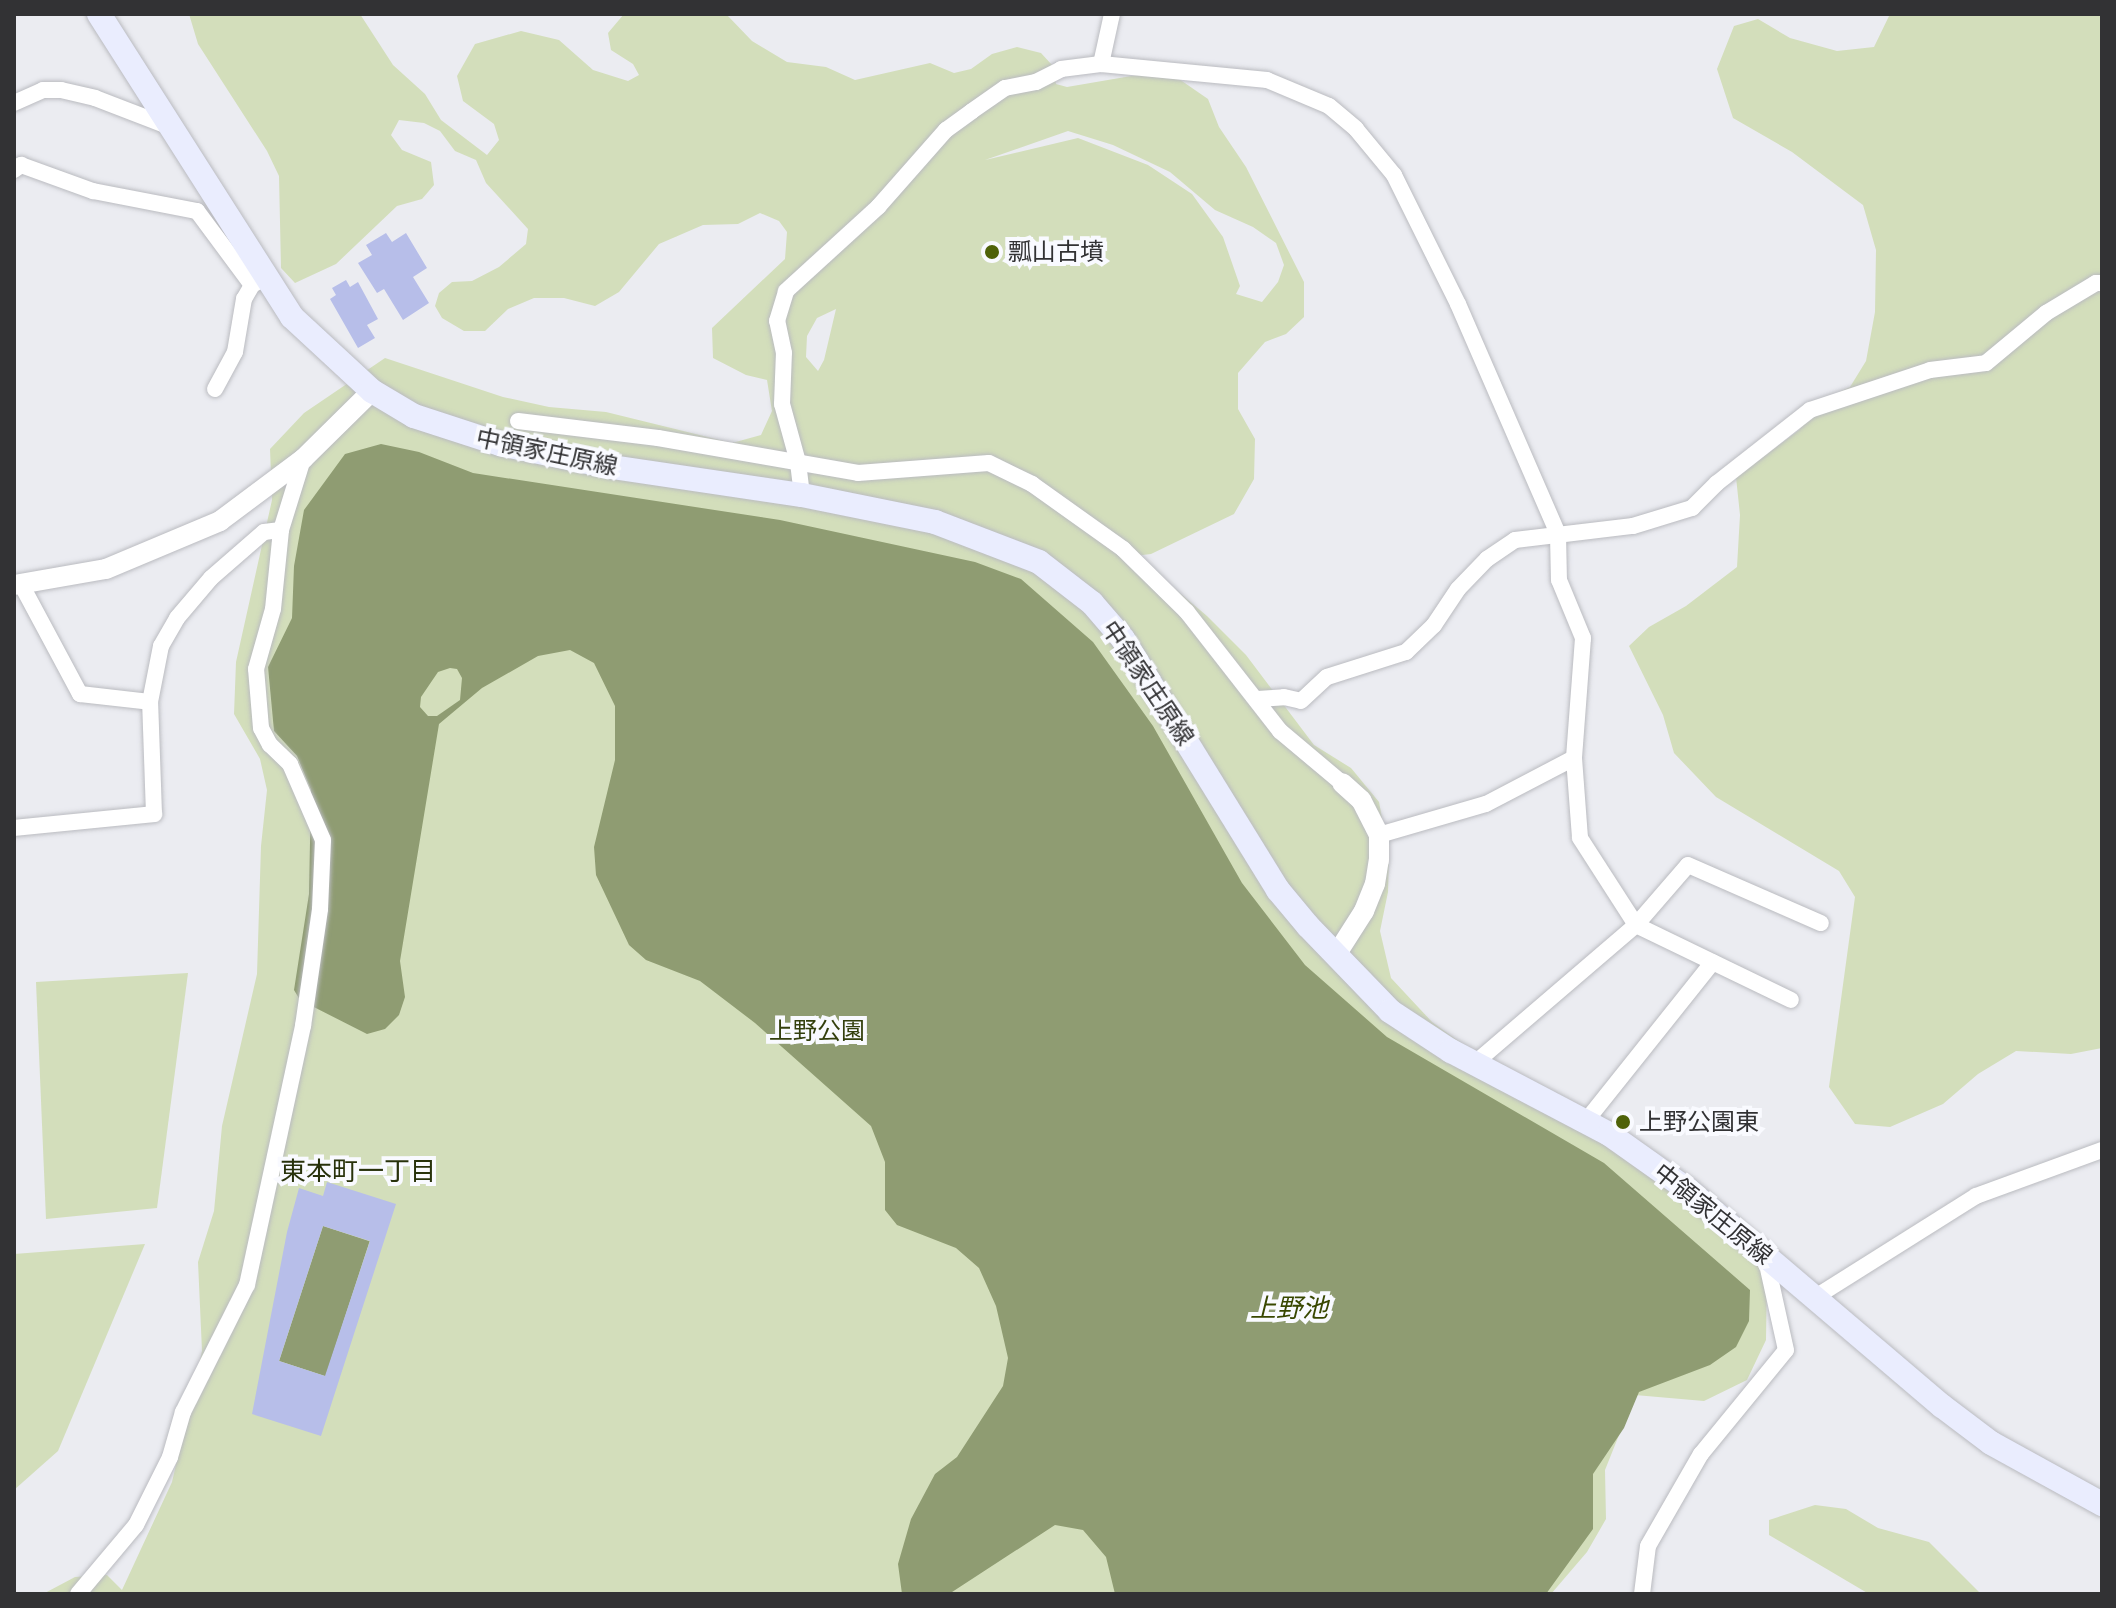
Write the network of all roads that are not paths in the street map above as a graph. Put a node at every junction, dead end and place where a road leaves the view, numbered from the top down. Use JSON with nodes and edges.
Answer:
{"nodes":[{"id":1,"x":99,"y":14,"type":"edge"},
{"id":2,"x":1112,"y":14,"type":"edge"},
{"id":3,"x":1101,"y":64,"type":"junction"},
{"id":4,"x":14,"y":103,"type":"edge"},
{"id":5,"x":171,"y":127,"type":"junction"},
{"id":6,"x":14,"y":170,"type":"edge"},
{"id":7,"x":259,"y":281,"type":"junction"},
{"id":8,"x":2102,"y":283,"type":"edge"},
{"id":9,"x":215,"y":389,"type":"dead end"},
{"id":10,"x":372,"y":391,"type":"junction"},
{"id":11,"x":518,"y":421,"type":"dead end"},
{"id":12,"x":303,"y":459,"type":"junction"},
{"id":13,"x":798,"y":462,"type":"junction"},
{"id":14,"x":802,"y":495,"type":"junction"},
{"id":15,"x":281,"y":530,"type":"junction"},
{"id":16,"x":1558,"y":534,"type":"junction"},
{"id":17,"x":18,"y":584,"type":"edge"},
{"id":18,"x":1258,"y":699,"type":"junction"},
{"id":19,"x":150,"y":702,"type":"junction"},
{"id":20,"x":1574,"y":758,"type":"junction"},
{"id":21,"x":1342,"y":783,"type":"joint"},
{"id":22,"x":14,"y":828,"type":"edge"},
{"id":23,"x":1379,"y":835,"type":"junction"},
{"id":24,"x":1821,"y":923,"type":"dead end"},
{"id":25,"x":1636,"y":925,"type":"junction"},
{"id":26,"x":1336,"y":955,"type":"junction"},
{"id":27,"x":1713,"y":962,"type":"junction"},
{"id":28,"x":1791,"y":1000,"type":"dead end"},
{"id":29,"x":1475,"y":1063,"type":"junction"},
{"id":30,"x":1586,"y":1121,"type":"junction"},
{"id":31,"x":2102,"y":1150,"type":"edge"},
{"id":32,"x":1765,"y":1255,"type":"junction"},
{"id":33,"x":1814,"y":1298,"type":"junction"},
{"id":34,"x":2102,"y":1504,"type":"edge"},
{"id":35,"x":78,"y":1594,"type":"edge"},
{"id":36,"x":1642,"y":1594,"type":"edge"}],
"edges":[{"from":1,"to":5,"type":"main road","name":"中領家庄原線"},
{"from":2,"to":3,"type":"street"},
{"from":3,"to":13,"type":"street"},
{"from":3,"to":16,"type":"street"},
{"from":4,"to":5,"type":"street"},
{"from":5,"to":7,"type":"main road","name":"中領家庄原線"},
{"from":6,"to":7,"type":"street"},
{"from":7,"to":9,"type":"street"},
{"from":7,"to":10,"type":"main road","name":"中領家庄原線"},
{"from":8,"to":16,"type":"street"},
{"from":10,"to":12,"type":"street"},
{"from":10,"to":14,"type":"main road","name":"中領家庄原線"},
{"from":11,"to":13,"type":"street"},
{"from":12,"to":15,"type":"street"},
{"from":12,"to":17,"type":"street"},
{"from":13,"to":14,"type":"street"},
{"from":13,"to":18,"type":"street"},
{"from":14,"to":26,"type":"main road","name":"中領家庄原線"},
{"from":15,"to":19,"type":"street"},
{"from":15,"to":35,"type":"street"},
{"from":16,"to":18,"type":"street"},
{"from":16,"to":20,"type":"street"},
{"from":17,"to":19,"type":"street"},
{"from":18,"to":21,"type":"street"},
{"from":19,"to":22,"type":"street"},
{"from":20,"to":23,"type":"street"},
{"from":20,"to":25,"type":"street"},
{"from":21,"to":23,"type":"street"},
{"from":23,"to":26,"type":"street"},
{"from":24,"to":25,"type":"street"},
{"from":25,"to":27,"type":"street"},
{"from":25,"to":29,"type":"street"},
{"from":26,"to":29,"type":"main road","name":"中領家庄原線"},
{"from":27,"to":28,"type":"street"},
{"from":27,"to":30,"type":"street"},
{"from":29,"to":30,"type":"main road","name":"中領家庄原線"},
{"from":30,"to":32,"type":"main road","name":"中領家庄原線"},
{"from":31,"to":33,"type":"street"},
{"from":32,"to":33,"type":"main road","name":"中領家庄原線"},
{"from":32,"to":36,"type":"street"},
{"from":33,"to":34,"type":"main road","name":"中領家庄原線"}]}
